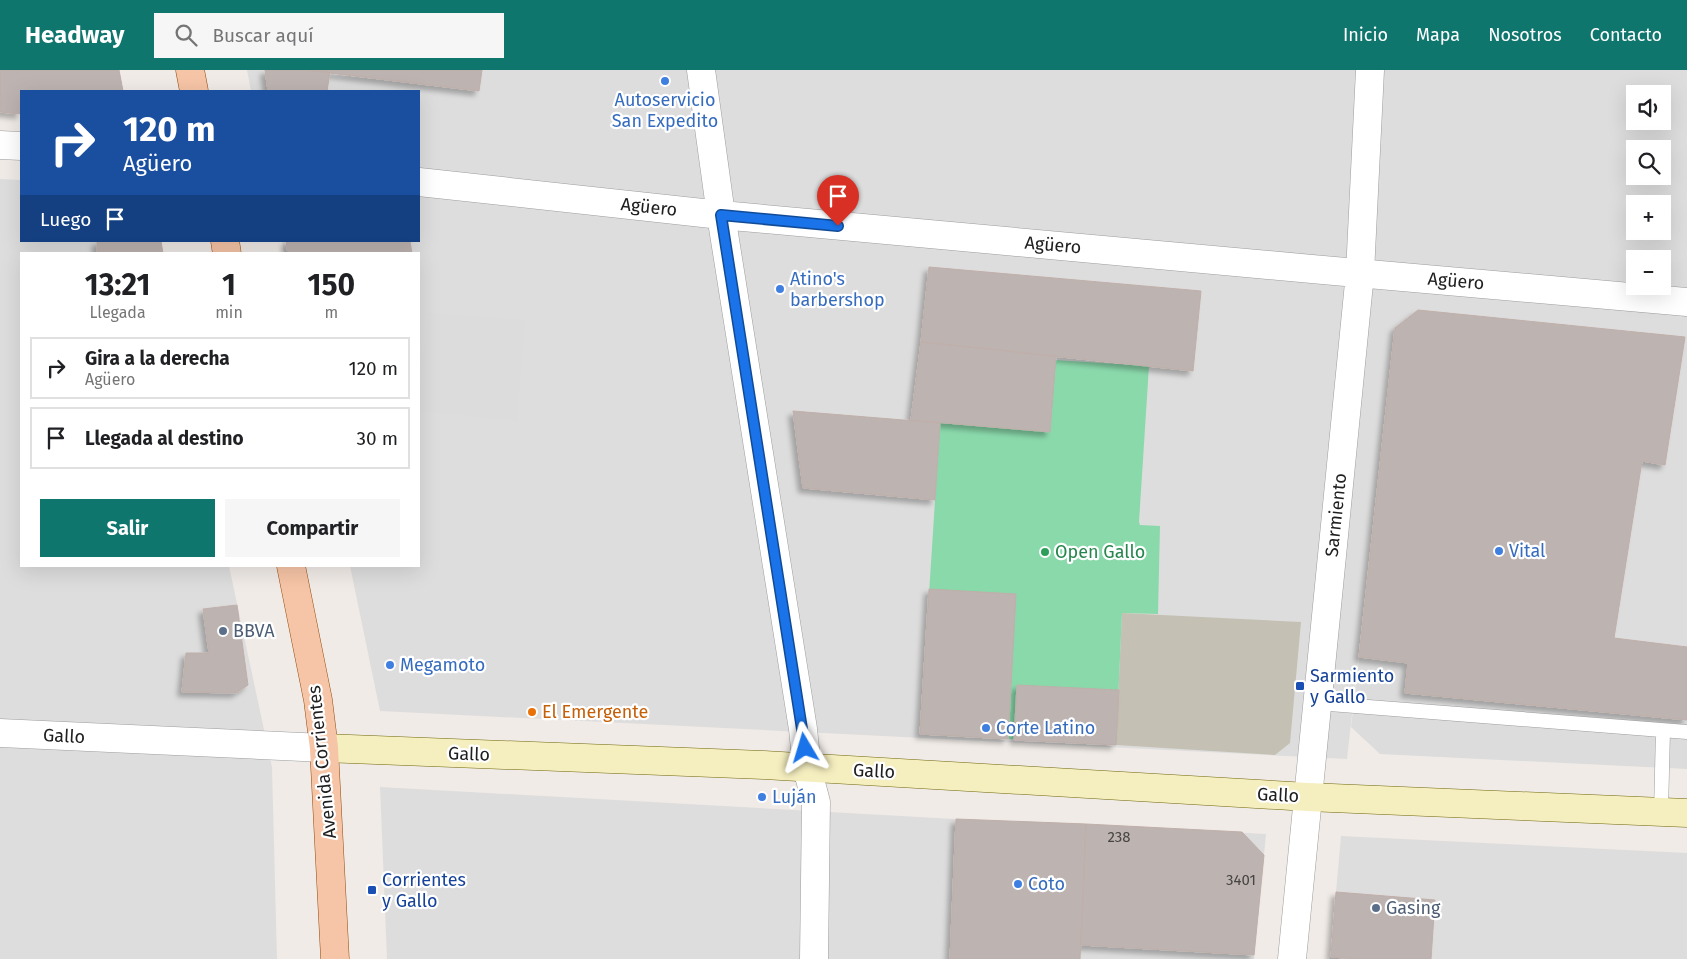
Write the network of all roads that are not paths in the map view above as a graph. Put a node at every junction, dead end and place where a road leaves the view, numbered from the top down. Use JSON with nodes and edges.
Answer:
{"nodes":[{"id":1,"x":190,"y":70,"type":"edge"},
{"id":2,"x":701,"y":70,"type":"edge"},
{"id":3,"x":1370,"y":70,"type":"edge"},
{"id":4,"x":194,"y":90,"type":"edge"},
{"id":5,"x":0,"y":145,"type":"edge"},
{"id":6,"x":20,"y":146,"type":"edge"},
{"id":7,"x":420,"y":182,"type":"edge"},
{"id":8,"x":721,"y":215,"type":"junction"},
{"id":9,"x":1360,"y":273,"type":"junction"},
{"id":10,"x":1687,"y":302,"type":"edge"},
{"id":11,"x":291,"y":567,"type":"edge"},
{"id":12,"x":1317,"y":703,"type":"junction"},
{"id":13,"x":1663,"y":730,"type":"junction"},
{"id":14,"x":1687,"y":732,"type":"edge"},
{"id":15,"x":0,"y":733,"type":"edge"},
{"id":16,"x":324,"y":748,"type":"junction"},
{"id":17,"x":807,"y":768,"type":"junction"},
{"id":18,"x":1308,"y":797,"type":"junction"},
{"id":19,"x":1674,"y":813,"type":"edge"},
{"id":20,"x":335,"y":959,"type":"edge"},
{"id":21,"x":814,"y":959,"type":"edge"},
{"id":22,"x":1292,"y":959,"type":"edge"}],
"edges":[{"from":1,"to":4,"type":"main road"},
{"from":2,"to":8,"type":"street"},
{"from":3,"to":9,"type":"street","name":"Sarmiento"},
{"from":5,"to":6,"type":"street"},
{"from":7,"to":8,"type":"street","name":"Agüero"},
{"from":8,"to":9,"type":"street","name":"Agüero"},
{"from":8,"to":17,"type":"street"},
{"from":9,"to":10,"type":"street","name":"Agüero"},
{"from":9,"to":12,"type":"street","name":"Sarmiento"},
{"from":11,"to":16,"type":"main road","name":"Avenida Corrientes"},
{"from":12,"to":13,"type":"lane"},
{"from":12,"to":18,"type":"street","name":"Sarmiento"},
{"from":13,"to":14,"type":"lane"},
{"from":13,"to":19,"type":"lane"},
{"from":15,"to":16,"type":"street","name":"Gallo"},
{"from":16,"to":17,"type":"main road","name":"Gallo"},
{"from":16,"to":20,"type":"main road","name":"Avenida Corrientes"},
{"from":17,"to":18,"type":"main road","name":"Gallo"},
{"from":17,"to":21,"type":"street"},
{"from":18,"to":19,"type":"main road","name":"Gallo"},
{"from":18,"to":22,"type":"street","name":"Sarmiento"}]}
